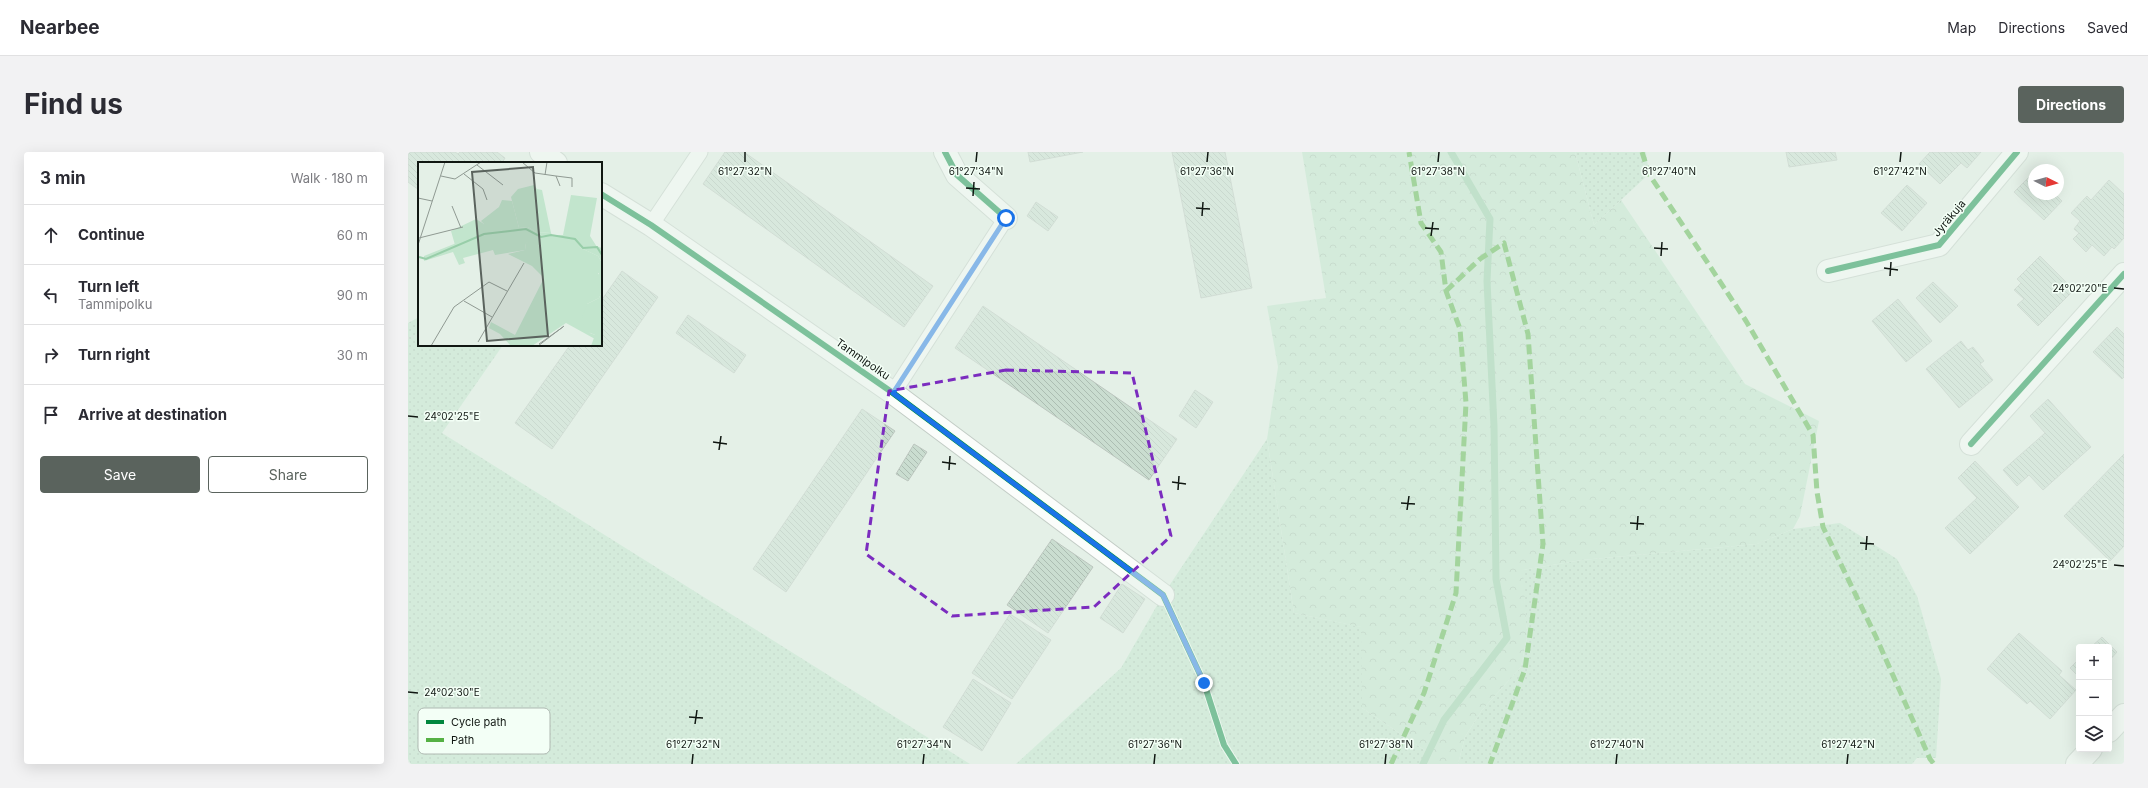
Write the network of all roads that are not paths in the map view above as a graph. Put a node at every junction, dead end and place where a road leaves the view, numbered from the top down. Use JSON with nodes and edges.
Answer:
{"nodes":[{"id":1,"x":541,"y":152,"type":"edge"},
{"id":2,"x":700,"y":152,"type":"edge"},
{"id":3,"x":945,"y":152,"type":"edge"},
{"id":4,"x":2017,"y":152,"type":"edge"},
{"id":5,"x":555,"y":162,"type":"edge"},
{"id":6,"x":602,"y":195,"type":"edge"},
{"id":7,"x":1006,"y":218,"type":"joint"},
{"id":8,"x":651,"y":225,"type":"junction"},
{"id":9,"x":1828,"y":272,"type":"dead end"},
{"id":10,"x":2124,"y":274,"type":"edge"},
{"id":11,"x":893,"y":393,"type":"junction"},
{"id":12,"x":1971,"y":444,"type":"dead end"},
{"id":13,"x":1163,"y":595,"type":"dead end"},
{"id":14,"x":2124,"y":715,"type":"edge"},
{"id":15,"x":2112,"y":728,"type":"edge"},
{"id":16,"x":2088,"y":752,"type":"edge"},
{"id":17,"x":2077,"y":764,"type":"edge"}],
"edges":[{"from":1,"to":5,"type":"street"},
{"from":2,"to":8,"type":"lane"},
{"from":3,"to":7,"type":"street"},
{"from":4,"to":9,"type":"street","name":"Jyräkuja"},
{"from":6,"to":8,"type":"street","name":"Tammipolku"},
{"from":7,"to":11,"type":"lane"},
{"from":8,"to":11,"type":"street","name":"Tammipolku"},
{"from":10,"to":12,"type":"street"},
{"from":11,"to":13,"type":"street","name":"Tammipolku"},
{"from":14,"to":15,"type":"street"},
{"from":16,"to":17,"type":"street"}]}
